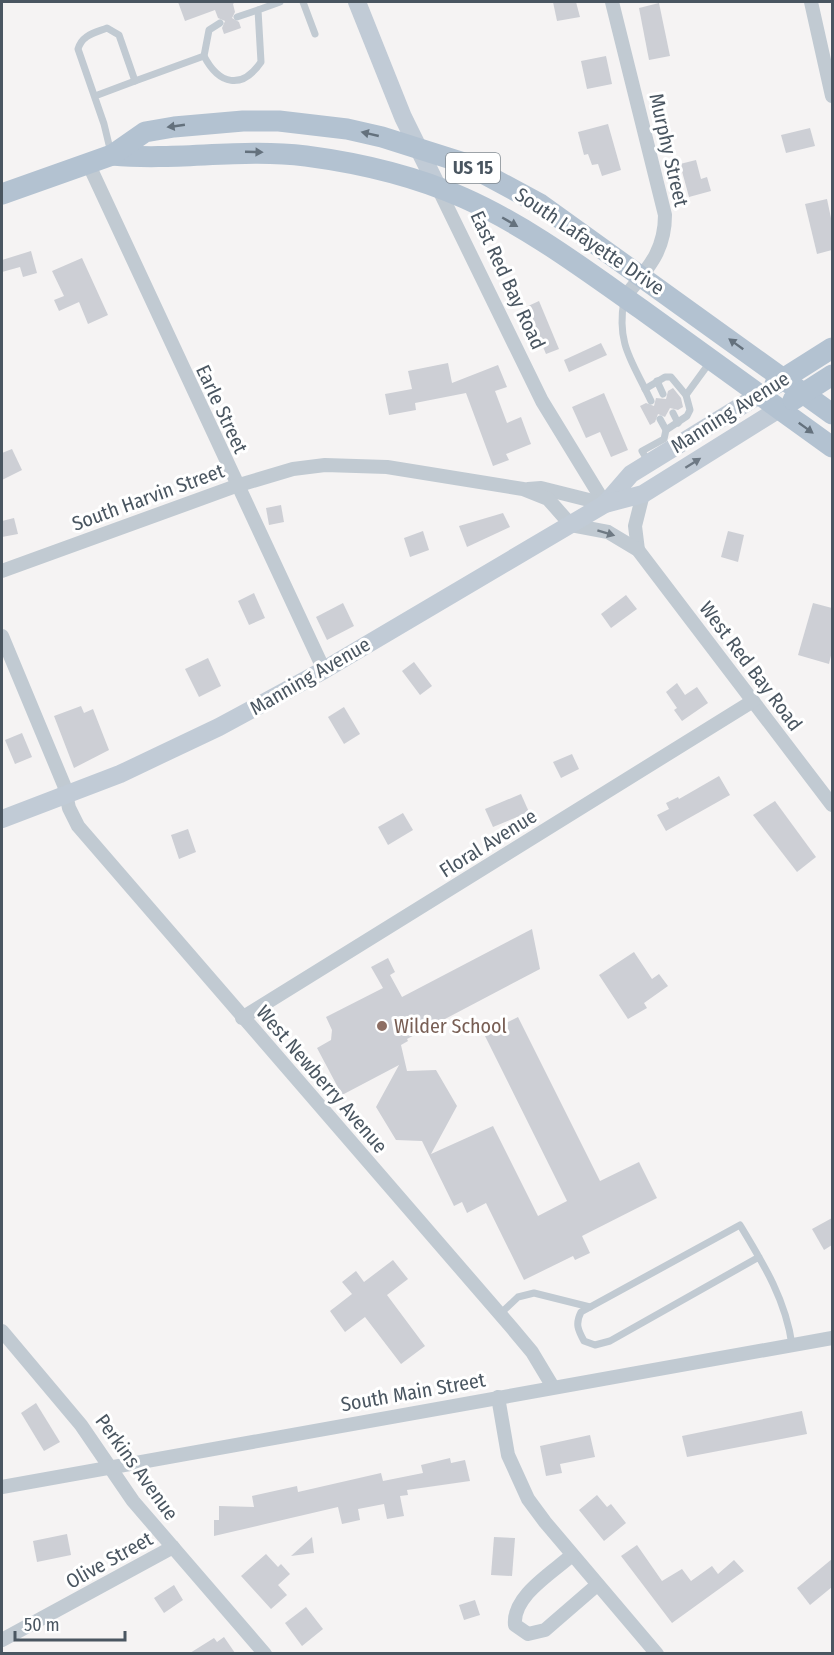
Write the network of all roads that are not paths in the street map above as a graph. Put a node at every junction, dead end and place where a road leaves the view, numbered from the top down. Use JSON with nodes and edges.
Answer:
{"nodes":[{"id":1,"x":280,"y":2,"type":"edge"},
{"id":2,"x":303,"y":2,"type":"edge"},
{"id":3,"x":357,"y":2,"type":"edge"},
{"id":4,"x":612,"y":2,"type":"edge"},
{"id":5,"x":810,"y":2,"type":"edge"},
{"id":6,"x":258,"y":10,"type":"junction"},
{"id":7,"x":237,"y":17,"type":"dead end"},
{"id":8,"x":220,"y":23,"type":"dead end"},
{"id":9,"x":315,"y":34,"type":"dead end"},
{"id":10,"x":204,"y":56,"type":"junction"},
{"id":11,"x":135,"y":81,"type":"junction"},
{"id":12,"x":95,"y":96,"type":"junction"},
{"id":13,"x":832,"y":96,"type":"edge"},
{"id":14,"x":416,"y":146,"type":"junction"},
{"id":15,"x":112,"y":155,"type":"junction"},
{"id":16,"x":88,"y":163,"type":"junction"},
{"id":17,"x":438,"y":188,"type":"junction"},
{"id":18,"x":2,"y":194,"type":"edge"},
{"id":19,"x":642,"y":275,"type":"junction"},
{"id":20,"x":624,"y":298,"type":"junction"},
{"id":21,"x":832,"y":348,"type":"edge"},
{"id":22,"x":711,"y":360,"type":"junction"},
{"id":23,"x":832,"y":375,"type":"edge"},
{"id":24,"x":784,"y":378,"type":"junction"},
{"id":25,"x":657,"y":381,"type":"junction"},
{"id":26,"x":645,"y":388,"type":"junction"},
{"id":27,"x":804,"y":393,"type":"junction"},
{"id":28,"x":663,"y":394,"type":"dead end"},
{"id":29,"x":759,"y":394,"type":"junction"},
{"id":30,"x":686,"y":395,"type":"junction"},
{"id":31,"x":651,"y":401,"type":"dead end"},
{"id":32,"x":779,"y":409,"type":"junction"},
{"id":33,"x":673,"y":412,"type":"dead end"},
{"id":34,"x":832,"y":414,"type":"edge"},
{"id":35,"x":687,"y":416,"type":"junction"},
{"id":36,"x":660,"y":419,"type":"dead end"},
{"id":37,"x":678,"y":423,"type":"junction"},
{"id":38,"x":666,"y":430,"type":"junction"},
{"id":39,"x":697,"y":433,"type":"junction"},
{"id":40,"x":832,"y":447,"type":"edge"},
{"id":41,"x":649,"y":463,"type":"junction"},
{"id":42,"x":236,"y":486,"type":"junction"},
{"id":43,"x":523,"y":489,"type":"junction"},
{"id":44,"x":643,"y":494,"type":"junction"},
{"id":45,"x":605,"y":504,"type":"junction"},
{"id":46,"x":571,"y":525,"type":"junction"},
{"id":47,"x":638,"y":550,"type":"junction"},
{"id":48,"x":2,"y":570,"type":"edge"},
{"id":49,"x":2,"y":636,"type":"edge"},
{"id":50,"x":324,"y":670,"type":"junction"},
{"id":51,"x":753,"y":701,"type":"junction"},
{"id":52,"x":66,"y":795,"type":"junction"},
{"id":53,"x":832,"y":805,"type":"edge"},
{"id":54,"x":2,"y":819,"type":"edge"},
{"id":55,"x":242,"y":1017,"type":"junction"},
{"id":56,"x":759,"y":1257,"type":"junction"},
{"id":57,"x":590,"y":1307,"type":"junction"},
{"id":58,"x":500,"y":1314,"type":"junction"},
{"id":59,"x":2,"y":1331,"type":"edge"},
{"id":60,"x":832,"y":1338,"type":"edge"},
{"id":61,"x":792,"y":1345,"type":"junction"},
{"id":62,"x":553,"y":1387,"type":"junction"},
{"id":63,"x":498,"y":1397,"type":"junction"},
{"id":64,"x":110,"y":1467,"type":"junction"},
{"id":65,"x":2,"y":1487,"type":"edge"},
{"id":66,"x":173,"y":1547,"type":"junction"},
{"id":67,"x":572,"y":1555,"type":"junction"},
{"id":68,"x":597,"y":1585,"type":"junction"},
{"id":69,"x":2,"y":1641,"type":"edge"},
{"id":70,"x":265,"y":1653,"type":"edge"},
{"id":71,"x":657,"y":1653,"type":"edge"}],
"edges":[{"from":1,"to":6,"type":"lane"},
{"from":2,"to":9,"type":"lane"},
{"from":3,"to":14,"type":"main road","name":"East Red Bay Road"},
{"from":4,"to":19,"type":"street","name":"Murphy Street"},
{"from":5,"to":13,"type":"street"},
{"from":6,"to":7,"type":"lane"},
{"from":6,"to":10,"type":"lane"},
{"from":8,"to":10,"type":"lane"},
{"from":10,"to":11,"type":"lane"},
{"from":11,"to":12,"type":"lane"},
{"from":11,"to":12,"type":"lane"},
{"from":12,"to":15,"type":"lane"},
{"from":14,"to":15,"type":"main road","name":"South Lafayette Drive","number":"US 15","one_way":true},
{"from":14,"to":17,"type":"main road","name":"East Red Bay Road"},
{"from":14,"to":19,"type":"main road","name":"South Lafayette Drive","number":"US 15"},
{"from":15,"to":16,"type":"main road","name":"South Lafayette Drive","number":"US 15"},
{"from":15,"to":17,"type":"main road","name":"South Lafayette Drive","number":"US 15","one_way":true},
{"from":16,"to":18,"type":"main road","name":"South Lafayette Drive","number":"US 15"},
{"from":16,"to":42,"type":"street","name":"Earle Street"},
{"from":17,"to":20,"type":"main road","name":"South Lafayette Drive","number":"US 15","one_way":true},
{"from":17,"to":45,"type":"street","name":"East Red Bay Road"},
{"from":19,"to":20,"type":"street","name":"Murphy Street"},
{"from":24,"to":19,"type":"main road","name":"South Lafayette Drive","number":"US 15","one_way":true},
{"from":20,"to":22,"type":"main road","name":"South Lafayette Drive","number":"US 15"},
{"from":20,"to":26,"type":"lane"},
{"from":21,"to":24,"type":"main road","name":"Manning Avenue"},
{"from":22,"to":29,"type":"main road","name":"South Lafayette Drive","number":"US 15"},
{"from":22,"to":30,"type":"lane"},
{"from":23,"to":27,"type":"main road","name":"Manning Avenue"},
{"from":24,"to":27,"type":"main road","name":"South Lafayette Drive","number":"US 15"},
{"from":24,"to":29,"type":"main road","name":"Manning Avenue"},
{"from":25,"to":26,"type":"lane"},
{"from":25,"to":28,"type":"lane"},
{"from":25,"to":30,"type":"lane"},
{"from":26,"to":31,"type":"lane"},
{"from":27,"to":32,"type":"main road","name":"Manning Avenue"},
{"from":27,"to":34,"type":"main road","number":"US 15"},
{"from":29,"to":32,"type":"main road","number":"US 15"},
{"from":29,"to":39,"type":"main road","name":"Manning Avenue"},
{"from":30,"to":35,"type":"lane"},
{"from":32,"to":40,"type":"main road","number":"US 15","one_way":true},
{"from":44,"to":32,"type":"main road","name":"Manning Avenue","one_way":true},
{"from":33,"to":37,"type":"lane"},
{"from":35,"to":37,"type":"lane"},
{"from":35,"to":39,"type":"lane"},
{"from":36,"to":38,"type":"lane"},
{"from":37,"to":38,"type":"lane"},
{"from":38,"to":41,"type":"lane"},
{"from":39,"to":41,"type":"main road","name":"Manning Avenue"},
{"from":41,"to":45,"type":"main road","name":"Manning Avenue"},
{"from":42,"to":43,"type":"street","name":"South Harvin Street"},
{"from":42,"to":48,"type":"street","name":"South Harvin Street"},
{"from":42,"to":50,"type":"street","name":"Earle Street"},
{"from":43,"to":45,"type":"street","name":"South Harvin Street"},
{"from":43,"to":46,"type":"street","name":"South Harvin Street"},
{"from":44,"to":45,"type":"main road","name":"Manning Avenue"},
{"from":44,"to":47,"type":"street"},
{"from":45,"to":46,"type":"main road","name":"Manning Avenue"},
{"from":46,"to":47,"type":"street","name":"West Red Bay Road","one_way":true},
{"from":46,"to":50,"type":"main road","name":"Manning Avenue"},
{"from":47,"to":51,"type":"street","name":"West Red Bay Road"},
{"from":49,"to":52,"type":"street","name":"West Newberry Avenue"},
{"from":50,"to":52,"type":"main road","name":"Manning Avenue"},
{"from":51,"to":53,"type":"street","name":"West Red Bay Road"},
{"from":51,"to":55,"type":"street","name":"Floral Avenue"},
{"from":52,"to":54,"type":"main road","name":"Manning Avenue"},
{"from":52,"to":55,"type":"street","name":"West Newberry Avenue"},
{"from":55,"to":58,"type":"street","name":"West Newberry Avenue"},
{"from":56,"to":57,"type":"lane"},
{"from":56,"to":57,"type":"lane"},
{"from":56,"to":61,"type":"lane"},
{"from":57,"to":58,"type":"lane"},
{"from":58,"to":62,"type":"street","name":"West Newberry Avenue"},
{"from":59,"to":64,"type":"street","name":"Perkins Avenue"},
{"from":60,"to":61,"type":"street","name":"South Main Street"},
{"from":61,"to":62,"type":"street","name":"South Main Street"},
{"from":62,"to":63,"type":"street","name":"South Main Street"},
{"from":63,"to":64,"type":"street","name":"South Main Street"},
{"from":63,"to":67,"type":"street"},
{"from":64,"to":65,"type":"street","name":"South Main Street"},
{"from":64,"to":66,"type":"street","name":"Perkins Avenue"},
{"from":66,"to":69,"type":"street","name":"Olive Street"},
{"from":66,"to":70,"type":"street","name":"Perkins Avenue"},
{"from":67,"to":68,"type":"street"},
{"from":67,"to":68,"type":"street"},
{"from":68,"to":71,"type":"street"}]}
